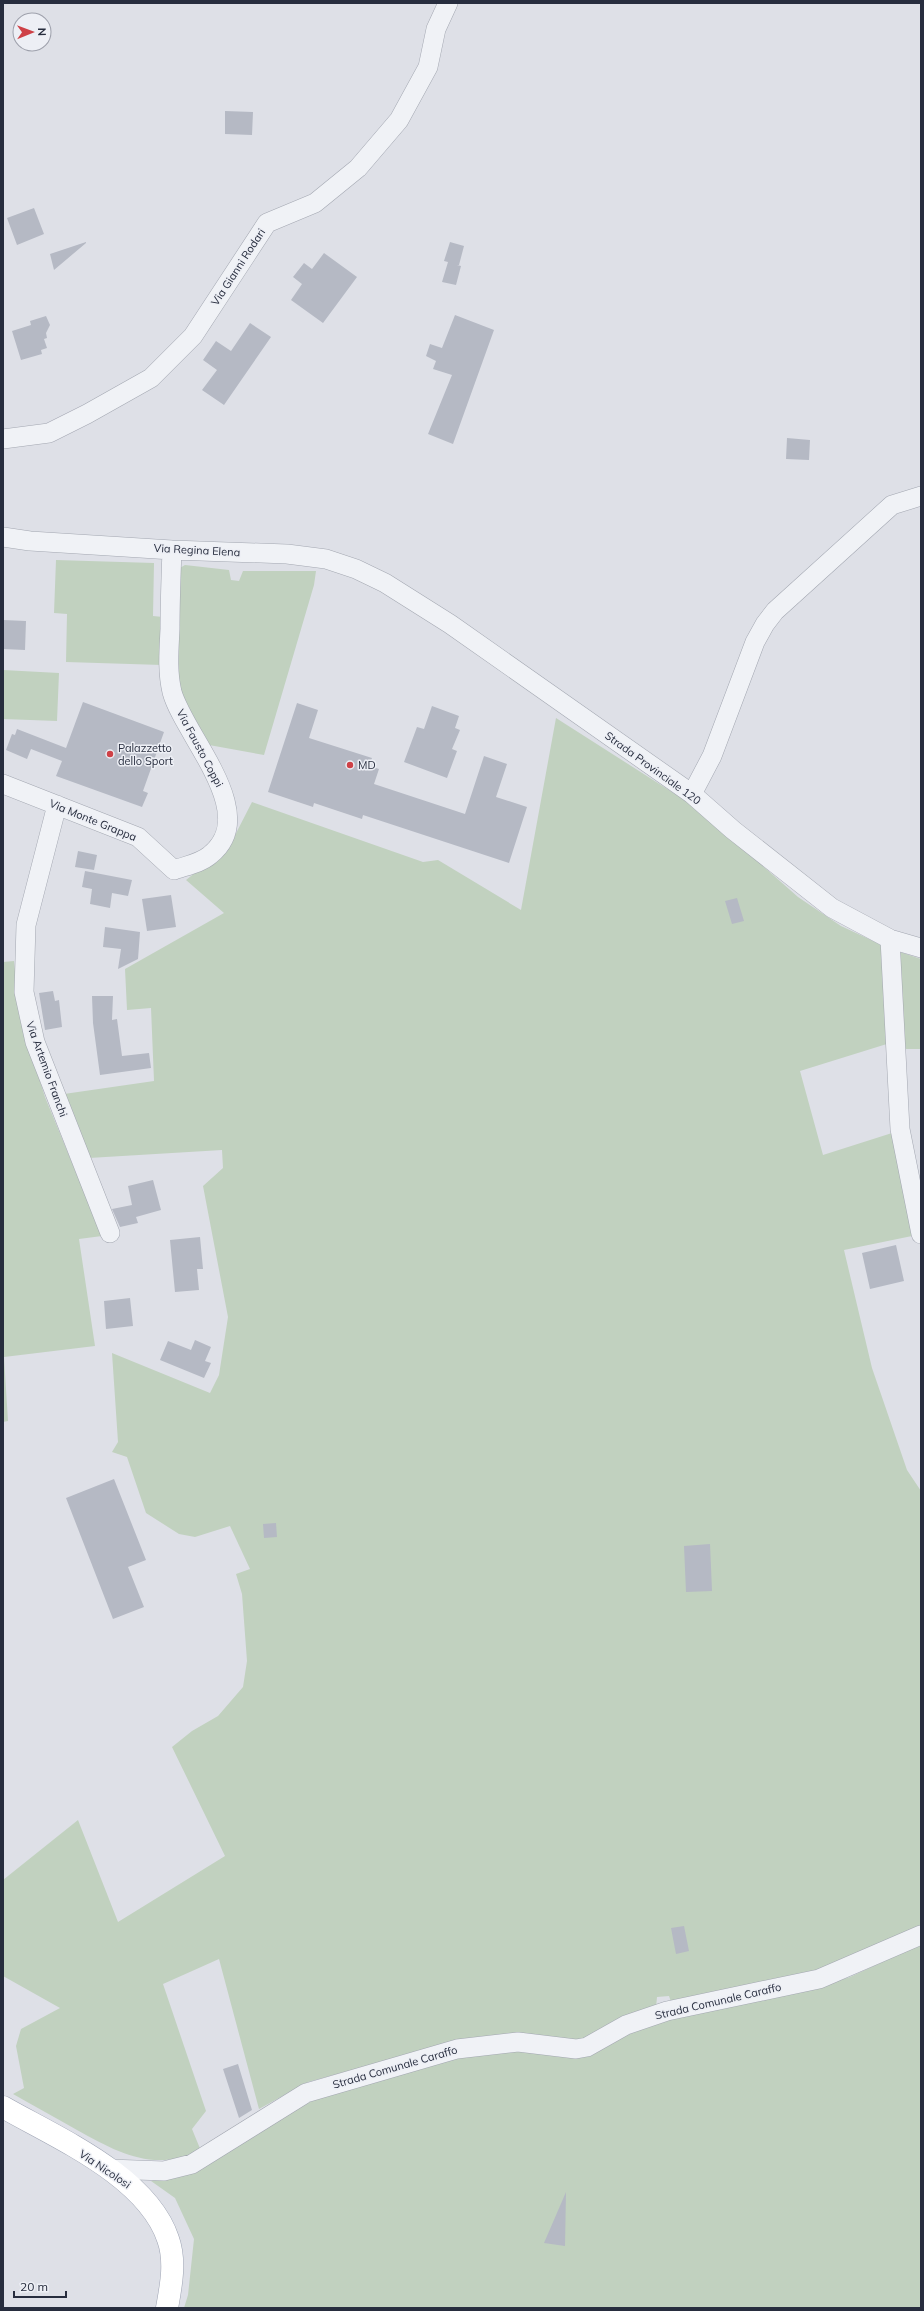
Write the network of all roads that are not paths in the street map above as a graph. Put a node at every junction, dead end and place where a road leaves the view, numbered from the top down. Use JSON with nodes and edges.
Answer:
{"nodes":[{"id":1,"x":448,"y":3,"type":"edge"},
{"id":2,"x":3,"y":439,"type":"edge"},
{"id":3,"x":921,"y":496,"type":"edge"},
{"id":4,"x":3,"y":536,"type":"edge"},
{"id":5,"x":172,"y":550,"type":"junction"},
{"id":6,"x":385,"y":583,"type":"joint"},
{"id":7,"x":3,"y":784,"type":"edge"},
{"id":8,"x":692,"y":794,"type":"junction"},
{"id":9,"x":57,"y":805,"type":"junction"},
{"id":10,"x":174,"y":870,"type":"joint"},
{"id":11,"x":890,"y":939,"type":"junction"},
{"id":12,"x":921,"y":948,"type":"edge"},
{"id":13,"x":110,"y":1233,"type":"dead end"},
{"id":14,"x":921,"y":1234,"type":"edge"},
{"id":15,"x":921,"y":1935,"type":"edge"},
{"id":16,"x":3,"y":2107,"type":"edge"},
{"id":17,"x":109,"y":2169,"type":"junction"},
{"id":18,"x":167,"y":2308,"type":"edge"}],
"edges":[{"from":1,"to":2,"type":"street","name":"Via Gianni Rodari"},
{"from":3,"to":8,"type":"street"},
{"from":4,"to":5,"type":"street","name":"Via Regina Elena"},
{"from":5,"to":6,"type":"street","name":"Via Regina Elena"},
{"from":5,"to":10,"type":"street","name":"Via Fausto Coppi"},
{"from":6,"to":8,"type":"street","name":"Strada Provinciale 120"},
{"from":7,"to":9,"type":"street","name":"Via Monte Grappa"},
{"from":8,"to":11,"type":"street","name":"Strada Provinciale 120"},
{"from":9,"to":10,"type":"street","name":"Via Monte Grappa"},
{"from":9,"to":13,"type":"street","name":"Via Artemio Franchi"},
{"from":11,"to":12,"type":"street","name":"Strada Provinciale 120"},
{"from":11,"to":14,"type":"street"},
{"from":15,"to":17,"type":"street","name":"Strada Comunale Caraffo"},
{"from":16,"to":17,"type":"main road","name":"Via Nicolosi"},
{"from":17,"to":18,"type":"main road","name":"Via Nicolosi"}]}
